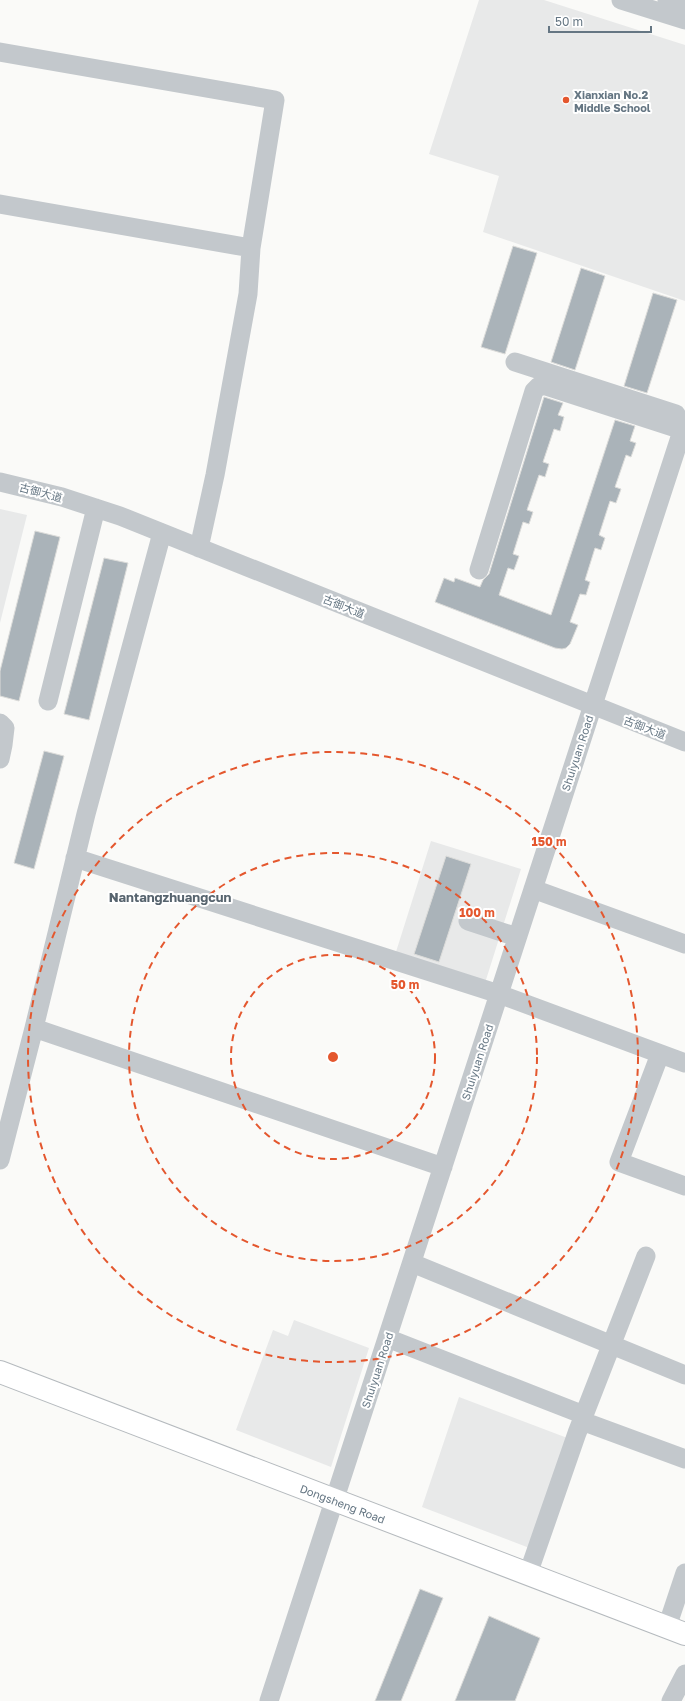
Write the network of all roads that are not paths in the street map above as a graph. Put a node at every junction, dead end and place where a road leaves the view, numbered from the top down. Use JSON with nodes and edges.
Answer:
{"nodes":[{"id":1,"x":622,"y":0,"type":"edge"},
{"id":2,"x":667,"y":0,"type":"edge"},
{"id":3,"x":685,"y":6,"type":"edge"},
{"id":4,"x":685,"y":20,"type":"edge"},
{"id":5,"x":0,"y":52,"type":"edge"},
{"id":6,"x":0,"y":204,"type":"edge"},
{"id":7,"x":251,"y":248,"type":"junction"},
{"id":8,"x":515,"y":362,"type":"dead end"},
{"id":9,"x":684,"y":423,"type":"edge"},
{"id":10,"x":680,"y":457,"type":"edge"},
{"id":11,"x":0,"y":482,"type":"edge"},
{"id":12,"x":96,"y":508,"type":"junction"},
{"id":13,"x":162,"y":533,"type":"junction"},
{"id":14,"x":199,"y":548,"type":"junction"},
{"id":15,"x":479,"y":570,"type":"dead end"},
{"id":16,"x":48,"y":701,"type":"dead end"},
{"id":17,"x":593,"y":706,"type":"junction"},
{"id":18,"x":0,"y":723,"type":"edge"},
{"id":19,"x":685,"y":742,"type":"edge"},
{"id":20,"x":0,"y":759,"type":"edge"},
{"id":21,"x":75,"y":858,"type":"junction"},
{"id":22,"x":533,"y":888,"type":"junction"},
{"id":23,"x":468,"y":921,"type":"dead end"},
{"id":24,"x":518,"y":937,"type":"junction"},
{"id":25,"x":685,"y":944,"type":"edge"},
{"id":26,"x":499,"y":994,"type":"junction"},
{"id":27,"x":34,"y":1028,"type":"junction"},
{"id":28,"x":660,"y":1054,"type":"junction"},
{"id":29,"x":685,"y":1063,"type":"edge"},
{"id":30,"x":0,"y":1160,"type":"edge"},
{"id":31,"x":443,"y":1168,"type":"junction"},
{"id":32,"x":685,"y":1186,"type":"edge"},
{"id":33,"x":646,"y":1256,"type":"dead end"},
{"id":34,"x":412,"y":1263,"type":"junction"},
{"id":35,"x":387,"y":1338,"type":"junction"},
{"id":36,"x":611,"y":1345,"type":"junction"},
{"id":37,"x":0,"y":1372,"type":"edge"},
{"id":38,"x":685,"y":1375,"type":"edge"},
{"id":39,"x":583,"y":1418,"type":"junction"},
{"id":40,"x":685,"y":1459,"type":"edge"},
{"id":41,"x":334,"y":1500,"type":"junction"},
{"id":42,"x":685,"y":1573,"type":"edge"},
{"id":43,"x":528,"y":1574,"type":"junction"},
{"id":44,"x":676,"y":1631,"type":"edge"},
{"id":45,"x":685,"y":1674,"type":"edge"},
{"id":46,"x":269,"y":1701,"type":"edge"},
{"id":47,"x":672,"y":1701,"type":"edge"}],
"edges":[{"from":1,"to":4,"type":"street"},
{"from":2,"to":3,"type":"street"},
{"from":5,"to":7,"type":"street"},
{"from":6,"to":7,"type":"street"},
{"from":7,"to":14,"type":"street"},
{"from":8,"to":9,"type":"street"},
{"from":9,"to":10,"type":"street","name":"Shuiyuan Road"},
{"from":9,"to":15,"type":"street"},
{"from":10,"to":17,"type":"street","name":"Shuiyuan Road"},
{"from":11,"to":12,"type":"street","name":"古御大道"},
{"from":12,"to":13,"type":"street","name":"古御大道"},
{"from":12,"to":16,"type":"street"},
{"from":13,"to":14,"type":"street","name":"古御大道"},
{"from":13,"to":21,"type":"street"},
{"from":14,"to":17,"type":"street","name":"古御大道"},
{"from":17,"to":19,"type":"street","name":"古御大道"},
{"from":17,"to":22,"type":"street","name":"Shuiyuan Road"},
{"from":18,"to":20,"type":"street"},
{"from":21,"to":26,"type":"street"},
{"from":21,"to":27,"type":"street"},
{"from":22,"to":24,"type":"street","name":"Shuiyuan Road"},
{"from":22,"to":25,"type":"street"},
{"from":23,"to":24,"type":"street"},
{"from":24,"to":26,"type":"street","name":"Shuiyuan Road"},
{"from":26,"to":28,"type":"street"},
{"from":26,"to":31,"type":"street","name":"Shuiyuan Road"},
{"from":27,"to":30,"type":"street"},
{"from":27,"to":31,"type":"street"},
{"from":28,"to":29,"type":"street"},
{"from":28,"to":32,"type":"street"},
{"from":31,"to":34,"type":"street","name":"Shuiyuan Road"},
{"from":33,"to":36,"type":"street"},
{"from":34,"to":35,"type":"street","name":"Shuiyuan Road"},
{"from":34,"to":36,"type":"street"},
{"from":35,"to":39,"type":"street"},
{"from":35,"to":41,"type":"street","name":"Shuiyuan Road"},
{"from":36,"to":38,"type":"street"},
{"from":36,"to":39,"type":"street"},
{"from":37,"to":41,"type":"main road","name":"Dongsheng Road"},
{"from":39,"to":40,"type":"street"},
{"from":39,"to":43,"type":"street"},
{"from":41,"to":43,"type":"main road","name":"Dongsheng Road"},
{"from":41,"to":46,"type":"street","name":"Shuiyuan Road"},
{"from":42,"to":44,"type":"street"},
{"from":43,"to":44,"type":"main road","name":"Dongsheng Road"},
{"from":45,"to":47,"type":"street"}]}
